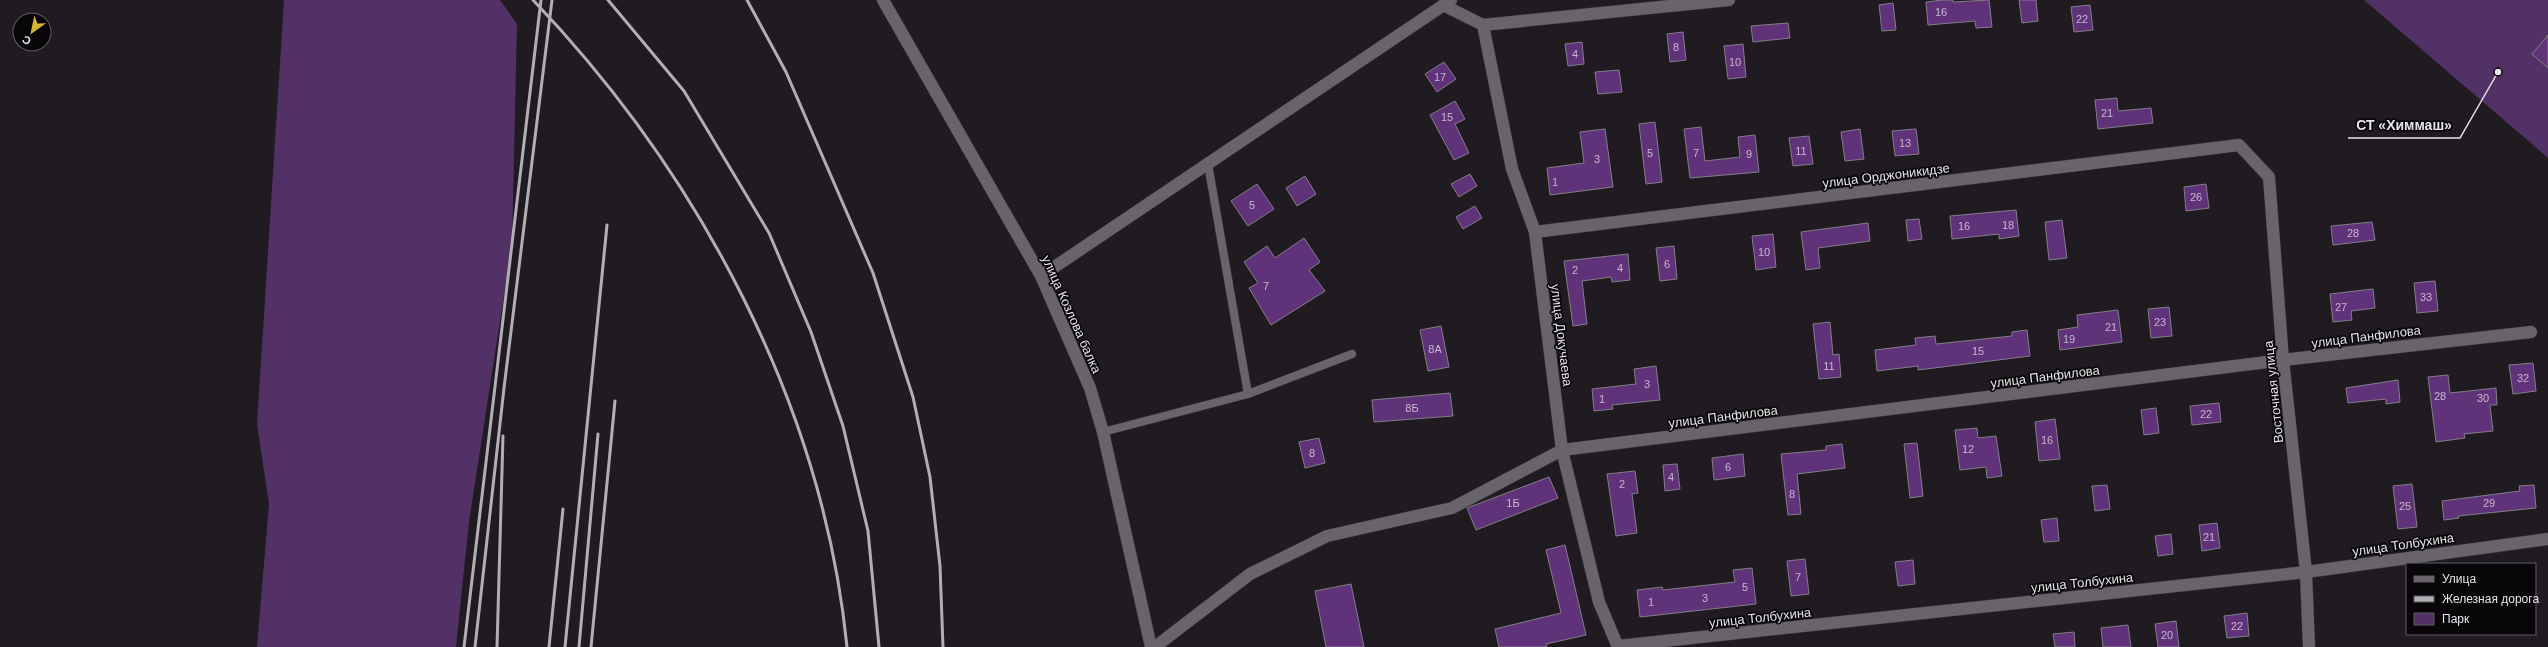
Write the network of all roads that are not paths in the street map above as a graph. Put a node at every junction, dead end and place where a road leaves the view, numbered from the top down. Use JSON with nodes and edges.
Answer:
{"nodes":[{"id":1,"x":882,"y":0,"type":"edge"},
{"id":2,"x":1730,"y":0,"type":"edge"},
{"id":3,"x":1447,"y":3,"type":"edge"},
{"id":4,"x":1483,"y":25,"type":"junction"},
{"id":5,"x":2239,"y":145,"type":"joint"},
{"id":6,"x":1208,"y":164,"type":"junction"},
{"id":7,"x":1535,"y":232,"type":"junction"},
{"id":8,"x":1042,"y":276,"type":"junction"},
{"id":9,"x":2531,"y":332,"type":"dead end"},
{"id":10,"x":1352,"y":354,"type":"dead end"},
{"id":11,"x":2283,"y":360,"type":"junction"},
{"id":12,"x":1248,"y":394,"type":"junction"},
{"id":13,"x":1103,"y":432,"type":"junction"},
{"id":14,"x":1562,"y":450,"type":"junction"},
{"id":15,"x":2548,"y":539,"type":"edge"},
{"id":16,"x":2306,"y":572,"type":"junction"},
{"id":17,"x":1152,"y":647,"type":"edge"},
{"id":18,"x":1155,"y":647,"type":"edge"},
{"id":19,"x":1618,"y":647,"type":"edge"},
{"id":20,"x":2309,"y":647,"type":"edge"}],
"edges":[{"from":1,"to":8,"type":"street","name":"улица Козлова балка"},
{"from":2,"to":4,"type":"street"},
{"from":3,"to":4,"type":"street"},
{"from":3,"to":6,"type":"street"},
{"from":4,"to":7,"type":"street","name":"улица Докучаева"},
{"from":5,"to":7,"type":"street","name":"улица Орджоникидзе"},
{"from":5,"to":11,"type":"street","name":"Восточная улица"},
{"from":6,"to":8,"type":"street"},
{"from":6,"to":12,"type":"lane"},
{"from":7,"to":14,"type":"street","name":"улица Докучаева"},
{"from":8,"to":13,"type":"street","name":"улица Козлова балка"},
{"from":9,"to":11,"type":"street","name":"улица Панфилова"},
{"from":10,"to":12,"type":"lane"},
{"from":11,"to":14,"type":"street","name":"улица Панфилова"},
{"from":11,"to":16,"type":"street","name":"Восточная улица"},
{"from":12,"to":13,"type":"lane"},
{"from":13,"to":17,"type":"street","name":"улица Козлова балка"},
{"from":14,"to":18,"type":"street"},
{"from":14,"to":19,"type":"street","name":"улица Докучаева"},
{"from":15,"to":16,"type":"street","name":"улица Толбухина"},
{"from":16,"to":19,"type":"street","name":"улица Толбухина"},
{"from":16,"to":20,"type":"street","name":"Восточная улица"}]}
